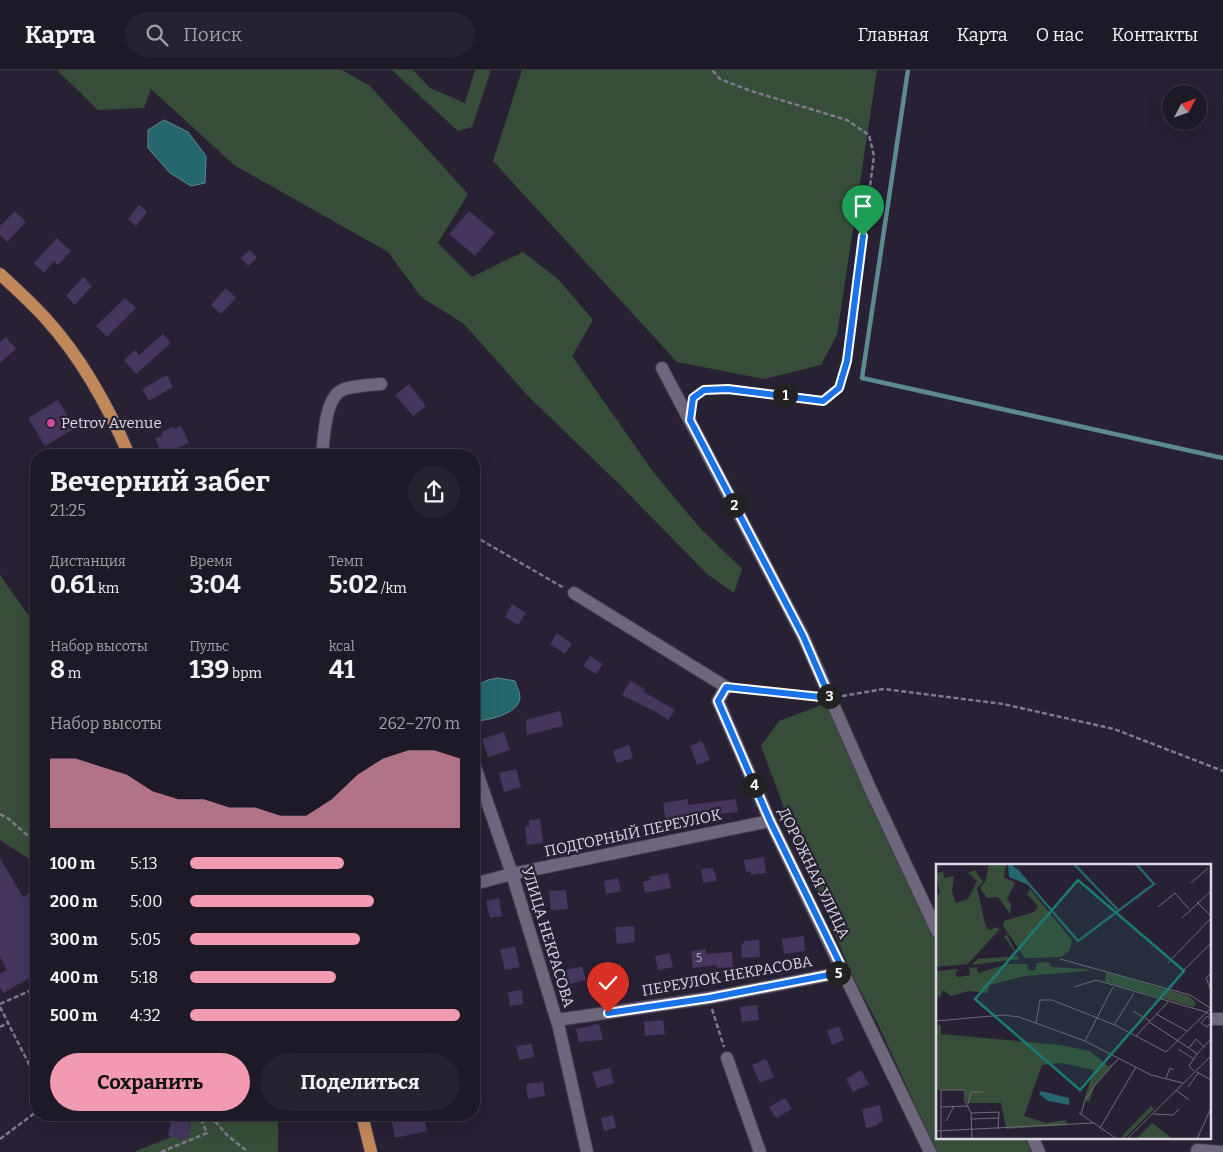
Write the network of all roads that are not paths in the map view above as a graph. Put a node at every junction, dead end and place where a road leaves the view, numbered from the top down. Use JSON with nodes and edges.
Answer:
{"nodes":[{"id":1,"x":0,"y":274,"type":"edge"},
{"id":2,"x":662,"y":368,"type":"dead end"},
{"id":3,"x":381,"y":384,"type":"dead end"},
{"id":4,"x":126,"y":449,"type":"edge"},
{"id":5,"x":323,"y":449,"type":"edge"},
{"id":6,"x":574,"y":593,"type":"road end"},
{"id":7,"x":480,"y":781,"type":"edge"},
{"id":8,"x":770,"y":821,"type":"junction"},
{"id":9,"x":512,"y":874,"type":"junction"},
{"id":10,"x":480,"y":882,"type":"edge"},
{"id":11,"x":936,"y":929,"type":"edge"},
{"id":12,"x":844,"y":972,"type":"junction"},
{"id":13,"x":1210,"y":1019,"type":"edge"},
{"id":14,"x":1223,"y":1019,"type":"edge"},
{"id":15,"x":557,"y":1020,"type":"junction"},
{"id":16,"x":727,"y":1058,"type":"road end"},
{"id":17,"x":363,"y":1121,"type":"edge"},
{"id":18,"x":1033,"y":1140,"type":"edge"},
{"id":19,"x":1198,"y":1150,"type":"dead end"},
{"id":20,"x":371,"y":1152,"type":"edge"},
{"id":21,"x":587,"y":1152,"type":"edge"},
{"id":22,"x":760,"y":1152,"type":"edge"},
{"id":23,"x":930,"y":1152,"type":"edge"},
{"id":24,"x":1039,"y":1152,"type":"edge"},
{"id":25,"x":1223,"y":1152,"type":"edge"}],
"edges":[{"from":1,"to":4,"type":"main road"},
{"from":2,"to":11,"type":"street"},
{"from":3,"to":5,"type":"street"},
{"from":6,"to":8,"type":"street","name":"ДОРОЖНАЯ УЛИЦА"},
{"from":7,"to":9,"type":"street","name":"УЛИЦА НЕКРАСОВА"},
{"from":8,"to":9,"type":"street","name":"ПОДГОРНЫЙ ПЕРЕУЛОК"},
{"from":8,"to":12,"type":"street","name":"ДОРОЖНАЯ УЛИЦА"},
{"from":9,"to":10,"type":"street","name":"ПОДГОРНЫЙ ПЕРЕУЛОК"},
{"from":9,"to":15,"type":"street","name":"УЛИЦА НЕКРАСОВА"},
{"from":12,"to":15,"type":"street","name":"ПЕРЕУЛОК НЕКРАСОВА"},
{"from":12,"to":23,"type":"street","name":"ДОРОЖНАЯ УЛИЦА"},
{"from":13,"to":14,"type":"street"},
{"from":15,"to":21,"type":"street","name":"УЛИЦА НЕКРАСОВА"},
{"from":16,"to":22,"type":"street"},
{"from":17,"to":20,"type":"main road"},
{"from":18,"to":24,"type":"street"},
{"from":19,"to":25,"type":"street"}]}
